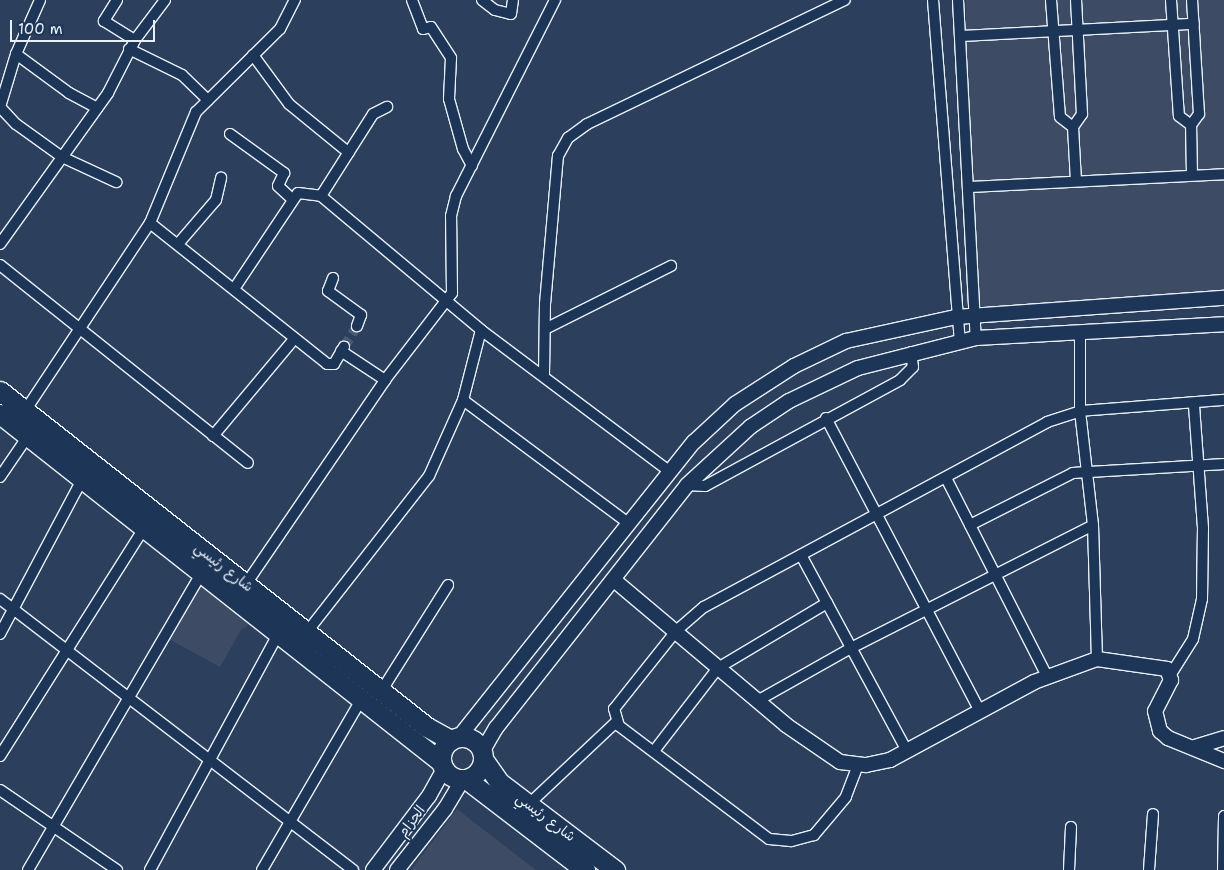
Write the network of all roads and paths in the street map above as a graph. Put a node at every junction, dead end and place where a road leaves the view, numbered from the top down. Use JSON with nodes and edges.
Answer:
{"nodes":[{"id":1,"x":40,"y":0,"type":"edge"},
{"id":2,"x":118,"y":0,"type":"edge"},
{"id":3,"x":164,"y":0,"type":"edge"},
{"id":4,"x":295,"y":0,"type":"edge"},
{"id":5,"x":412,"y":0,"type":"edge"},
{"id":6,"x":482,"y":0,"type":"edge"},
{"id":7,"x":513,"y":0,"type":"edge"},
{"id":8,"x":554,"y":0,"type":"edge"},
{"id":9,"x":845,"y":0,"type":"edge"},
{"id":10,"x":933,"y":0,"type":"edge"},
{"id":11,"x":958,"y":0,"type":"edge"},
{"id":12,"x":1052,"y":0,"type":"edge"},
{"id":13,"x":1076,"y":0,"type":"edge"},
{"id":14,"x":1171,"y":0,"type":"edge"},
{"id":15,"x":1192,"y":0,"type":"edge"},
{"id":16,"x":1194,"y":24,"type":"junction"},
{"id":17,"x":1173,"y":25,"type":"junction"},
{"id":18,"x":1078,"y":30,"type":"junction"},
{"id":19,"x":1054,"y":31,"type":"junction"},
{"id":20,"x":962,"y":36,"type":"junction"},
{"id":21,"x":135,"y":40,"type":"junction"},
{"id":22,"x":129,"y":49,"type":"junction"},
{"id":23,"x":16,"y":54,"type":"junction"},
{"id":24,"x":253,"y":55,"type":"junction"},
{"id":25,"x":208,"y":100,"type":"junction"},
{"id":26,"x":387,"y":107,"type":"dead end"},
{"id":27,"x":97,"y":108,"type":"junction"},
{"id":28,"x":1,"y":111,"type":"edge"},
{"id":29,"x":1190,"y":125,"type":"junction"},
{"id":30,"x":1073,"y":127,"type":"junction"},
{"id":31,"x":230,"y":134,"type":"dead end"},
{"id":32,"x":349,"y":153,"type":"junction"},
{"id":33,"x":62,"y":157,"type":"junction"},
{"id":34,"x":472,"y":166,"type":"junction"},
{"id":35,"x":1224,"y":174,"type":"edge"},
{"id":36,"x":1192,"y":175,"type":"junction"},
{"id":37,"x":221,"y":178,"type":"dead end"},
{"id":38,"x":1076,"y":181,"type":"junction"},
{"id":39,"x":116,"y":182,"type":"dead end"},
{"id":40,"x":970,"y":187,"type":"junction"},
{"id":41,"x":321,"y":196,"type":"junction"},
{"id":42,"x":292,"y":200,"type":"junction"},
{"id":43,"x":150,"y":223,"type":"junction"},
{"id":44,"x":0,"y":244,"type":"edge"},
{"id":45,"x":178,"y":244,"type":"junction"},
{"id":46,"x":671,"y":266,"type":"dead end"},
{"id":47,"x":1,"y":267,"type":"edge"},
{"id":48,"x":333,"y":278,"type":"dead end"},
{"id":49,"x":234,"y":289,"type":"junction"},
{"id":50,"x":1224,"y":298,"type":"edge"},
{"id":51,"x":446,"y":299,"type":"junction"},
{"id":52,"x":956,"y":317,"type":"junction"},
{"id":53,"x":976,"y":317,"type":"junction"},
{"id":54,"x":1224,"y":324,"type":"edge"},
{"id":55,"x":357,"y":326,"type":"dead end"},
{"id":56,"x":80,"y":329,"type":"junction"},
{"id":57,"x":545,"y":329,"type":"junction"},
{"id":58,"x":481,"y":330,"type":"junction"},
{"id":59,"x":1080,"y":333,"type":"junction"},
{"id":60,"x":976,"y":338,"type":"junction"},
{"id":61,"x":294,"y":339,"type":"junction"},
{"id":62,"x":960,"y":342,"type":"junction"},
{"id":63,"x":911,"y":352,"type":"junction"},
{"id":64,"x":544,"y":375,"type":"junction"},
{"id":65,"x":385,"y":380,"type":"junction"},
{"id":66,"x":0,"y":392,"type":"edge"},
{"id":67,"x":463,"y":400,"type":"junction"},
{"id":68,"x":1224,"y":400,"type":"edge"},
{"id":69,"x":1194,"y":404,"type":"junction"},
{"id":70,"x":1080,"y":411,"type":"junction"},
{"id":71,"x":0,"y":414,"type":"edge"},
{"id":72,"x":826,"y":418,"type":"junction"},
{"id":73,"x":25,"y":422,"type":"junction"},
{"id":74,"x":213,"y":436,"type":"junction"},
{"id":75,"x":248,"y":463,"type":"dead end"},
{"id":76,"x":1224,"y":464,"type":"edge"},
{"id":77,"x":1198,"y":465,"type":"junction"},
{"id":78,"x":669,"y":471,"type":"junction"},
{"id":79,"x":1087,"y":472,"type":"junction"},
{"id":80,"x":0,"y":477,"type":"edge"},
{"id":81,"x":83,"y":478,"type":"junction"},
{"id":82,"x":946,"y":478,"type":"junction"},
{"id":83,"x":687,"y":485,"type":"junction"},
{"id":84,"x":875,"y":512,"type":"junction"},
{"id":85,"x":628,"y":523,"type":"junction"},
{"id":86,"x":970,"y":525,"type":"junction"},
{"id":87,"x":1093,"y":525,"type":"junction"},
{"id":88,"x":145,"y":528,"type":"junction"},
{"id":89,"x":801,"y":555,"type":"junction"},
{"id":90,"x":202,"y":572,"type":"junction"},
{"id":91,"x":994,"y":573,"type":"junction"},
{"id":92,"x":614,"y":580,"type":"junction"},
{"id":93,"x":246,"y":584,"type":"junction"},
{"id":94,"x":448,"y":585,"type":"dead end"},
{"id":95,"x":0,"y":599,"type":"edge"},
{"id":96,"x":827,"y":603,"type":"junction"},
{"id":97,"x":926,"y":609,"type":"junction"},
{"id":98,"x":14,"y":612,"type":"junction"},
{"id":99,"x":279,"y":632,"type":"junction"},
{"id":100,"x":307,"y":632,"type":"junction"},
{"id":101,"x":676,"y":632,"type":"junction"},
{"id":102,"x":0,"y":634,"type":"edge"},
{"id":103,"x":851,"y":648,"type":"junction"},
{"id":104,"x":67,"y":653,"type":"junction"},
{"id":105,"x":1097,"y":659,"type":"junction"},
{"id":106,"x":718,"y":668,"type":"junction"},
{"id":107,"x":1171,"y":674,"type":"junction"},
{"id":108,"x":1047,"y":676,"type":"junction"},
{"id":109,"x":382,"y":690,"type":"junction"},
{"id":110,"x":126,"y":698,"type":"junction"},
{"id":111,"x":362,"y":698,"type":"junction"},
{"id":112,"x":757,"y":701,"type":"junction"},
{"id":113,"x":979,"y":710,"type":"junction"},
{"id":114,"x":616,"y":722,"type":"junction"},
{"id":115,"x":455,"y":738,"type":"junction"},
{"id":116,"x":1224,"y":738,"type":"edge"},
{"id":117,"x":1195,"y":747,"type":"junction"},
{"id":118,"x":654,"y":751,"type":"junction"},
{"id":119,"x":907,"y":751,"type":"junction"},
{"id":120,"x":0,"y":756,"type":"edge"},
{"id":121,"x":483,"y":756,"type":"junction"},
{"id":122,"x":208,"y":760,"type":"junction"},
{"id":123,"x":1224,"y":761,"type":"edge"},
{"id":124,"x":858,"y":765,"type":"junction"},
{"id":125,"x":442,"y":766,"type":"junction"},
{"id":126,"x":464,"y":779,"type":"junction"},
{"id":127,"x":0,"y":790,"type":"edge"},
{"id":128,"x":529,"y":804,"type":"junction"},
{"id":129,"x":1153,"y":814,"type":"dead end"},
{"id":130,"x":1224,"y":816,"type":"edge"},
{"id":131,"x":290,"y":822,"type":"junction"},
{"id":132,"x":53,"y":826,"type":"junction"},
{"id":133,"x":1071,"y":827,"type":"dead end"},
{"id":134,"x":28,"y":870,"type":"edge"},
{"id":135,"x":117,"y":870,"type":"edge"},
{"id":136,"x":150,"y":870,"type":"edge"},
{"id":137,"x":262,"y":870,"type":"edge"},
{"id":138,"x":353,"y":870,"type":"edge"},
{"id":139,"x":373,"y":870,"type":"edge"},
{"id":140,"x":397,"y":870,"type":"edge"},
{"id":141,"x":585,"y":870,"type":"edge"},
{"id":142,"x":614,"y":870,"type":"edge"},
{"id":143,"x":1069,"y":870,"type":"edge"},
{"id":144,"x":1149,"y":870,"type":"edge"},
{"id":145,"x":1223,"y":870,"type":"edge"}],
"edges":[{"from":1,"to":23,"type":"street"},
{"from":2,"to":21,"type":"street"},
{"from":3,"to":21,"type":"street"},
{"from":4,"to":24,"type":"street"},
{"from":5,"to":34,"type":"street"},
{"from":6,"to":7,"type":"street"},
{"from":8,"to":34,"type":"street"},
{"from":9,"to":57,"type":"street"},
{"from":10,"to":52,"type":"street"},
{"from":11,"to":20,"type":"street"},
{"from":12,"to":19,"type":"street"},
{"from":13,"to":18,"type":"street"},
{"from":14,"to":17,"type":"street"},
{"from":15,"to":16,"type":"street"},
{"from":16,"to":17,"type":"street"},
{"from":16,"to":29,"type":"street"},
{"from":17,"to":18,"type":"street"},
{"from":17,"to":29,"type":"street"},
{"from":18,"to":19,"type":"street"},
{"from":18,"to":30,"type":"street"},
{"from":19,"to":20,"type":"street"},
{"from":19,"to":30,"type":"street"},
{"from":20,"to":40,"type":"street"},
{"from":21,"to":22,"type":"street"},
{"from":22,"to":25,"type":"street"},
{"from":22,"to":27,"type":"street"},
{"from":23,"to":27,"type":"street"},
{"from":23,"to":28,"type":"street"},
{"from":24,"to":25,"type":"street"},
{"from":24,"to":32,"type":"street"},
{"from":25,"to":43,"type":"street"},
{"from":26,"to":32,"type":"street"},
{"from":27,"to":33,"type":"street"},
{"from":28,"to":33,"type":"street"},
{"from":29,"to":36,"type":"street"},
{"from":30,"to":38,"type":"street"},
{"from":31,"to":42,"type":"street"},
{"from":32,"to":41,"type":"street"},
{"from":33,"to":39,"type":"street"},
{"from":33,"to":44,"type":"street"},
{"from":34,"to":51,"type":"street"},
{"from":35,"to":36,"type":"street"},
{"from":36,"to":38,"type":"street"},
{"from":37,"to":45,"type":"street"},
{"from":38,"to":40,"type":"street"},
{"from":40,"to":53,"type":"street"},
{"from":41,"to":42,"type":"street"},
{"from":41,"to":51,"type":"street"},
{"from":42,"to":49,"type":"street"},
{"from":43,"to":45,"type":"street"},
{"from":43,"to":56,"type":"street"},
{"from":45,"to":49,"type":"street"},
{"from":46,"to":57,"type":"street"},
{"from":47,"to":56,"type":"street"},
{"from":48,"to":55,"type":"street"},
{"from":49,"to":61,"type":"street"},
{"from":50,"to":53,"type":"main road"},
{"from":51,"to":58,"type":"street"},
{"from":51,"to":65,"type":"street"},
{"from":52,"to":53,"type":"main road"},
{"from":52,"to":62,"type":"street"},
{"from":52,"to":78,"type":"main road"},
{"from":53,"to":60,"type":"street"},
{"from":54,"to":59,"type":"main road"},
{"from":56,"to":73,"type":"street"},
{"from":56,"to":74,"type":"street"},
{"from":57,"to":64,"type":"street"},
{"from":58,"to":64,"type":"street"},
{"from":58,"to":67,"type":"street"},
{"from":59,"to":60,"type":"main road"},
{"from":59,"to":70,"type":"street"},
{"from":60,"to":62,"type":"main road"},
{"from":61,"to":65,"type":"street"},
{"from":61,"to":74,"type":"street"},
{"from":62,"to":63,"type":"main road"},
{"from":63,"to":72,"type":"street"},
{"from":63,"to":83,"type":"main road"},
{"from":64,"to":78,"type":"street"},
{"from":65,"to":93,"type":"street"},
{"from":66,"to":73,"type":"highway","name":"شارع رئيسي"},
{"from":67,"to":85,"type":"street"},
{"from":67,"to":100,"type":"street"},
{"from":68,"to":69,"type":"street"},
{"from":69,"to":70,"type":"street"},
{"from":69,"to":77,"type":"street"},
{"from":70,"to":79,"type":"street"},
{"from":70,"to":82,"type":"street"},
{"from":71,"to":73,"type":"highway","name":"شارع رئيسي"},
{"from":72,"to":83,"type":"street"},
{"from":72,"to":84,"type":"street"},
{"from":73,"to":80,"type":"street"},
{"from":73,"to":81,"type":"highway","name":"شارع رئيسي"},
{"from":73,"to":93,"type":"highway","name":"شارع رئيسي"},
{"from":74,"to":75,"type":"street"},
{"from":76,"to":77,"type":"street"},
{"from":77,"to":79,"type":"street"},
{"from":77,"to":107,"type":"street"},
{"from":78,"to":83,"type":"main road"},
{"from":78,"to":85,"type":"main road"},
{"from":79,"to":86,"type":"street"},
{"from":79,"to":87,"type":"street"},
{"from":81,"to":88,"type":"highway","name":"شارع رئيسي"},
{"from":81,"to":98,"type":"street"},
{"from":82,"to":84,"type":"street"},
{"from":82,"to":86,"type":"street"},
{"from":83,"to":92,"type":"main road"},
{"from":84,"to":89,"type":"street"},
{"from":84,"to":97,"type":"street"},
{"from":85,"to":115,"type":"main road"},
{"from":86,"to":91,"type":"street"},
{"from":87,"to":91,"type":"street"},
{"from":87,"to":105,"type":"street"},
{"from":88,"to":90,"type":"highway","name":"شارع رئيسي"},
{"from":88,"to":104,"type":"street"},
{"from":89,"to":96,"type":"street"},
{"from":89,"to":101,"type":"street"},
{"from":90,"to":99,"type":"highway","name":"شارع رئيسي"},
{"from":90,"to":110,"type":"street"},
{"from":91,"to":97,"type":"street"},
{"from":91,"to":108,"type":"street"},
{"from":92,"to":101,"type":"main road"},
{"from":92,"to":121,"type":"main road"},
{"from":93,"to":100,"type":"highway","name":"شارع رئيسي"},
{"from":94,"to":109,"type":"street"},
{"from":95,"to":98,"type":"street"},
{"from":96,"to":103,"type":"street"},
{"from":96,"to":106,"type":"street"},
{"from":97,"to":103,"type":"street"},
{"from":97,"to":113,"type":"street"},
{"from":98,"to":102,"type":"street"},
{"from":98,"to":104,"type":"street"},
{"from":99,"to":111,"type":"highway","name":"شارع رئيسي"},
{"from":99,"to":122,"type":"street"},
{"from":100,"to":109,"type":"highway","name":"شارع رئيسي"},
{"from":101,"to":106,"type":"main road"},
{"from":101,"to":114,"type":"street"},
{"from":103,"to":112,"type":"street"},
{"from":103,"to":119,"type":"street"},
{"from":104,"to":110,"type":"street"},
{"from":104,"to":120,"type":"street"},
{"from":105,"to":107,"type":"main road"},
{"from":105,"to":108,"type":"main road"},
{"from":106,"to":112,"type":"main road"},
{"from":106,"to":118,"type":"street"},
{"from":107,"to":117,"type":"main road"},
{"from":108,"to":113,"type":"main road"},
{"from":109,"to":115,"type":"highway","name":"شارع رئيسي"},
{"from":110,"to":122,"type":"street"},
{"from":110,"to":132,"type":"street"},
{"from":111,"to":125,"type":"highway","name":"شارع رئيسي"},
{"from":111,"to":131,"type":"street"},
{"from":112,"to":124,"type":"main road"},
{"from":113,"to":119,"type":"main road"},
{"from":114,"to":118,"type":"street"},
{"from":114,"to":128,"type":"street"},
{"from":115,"to":121,"type":"highway","name":"شارع رئيسي"},
{"from":115,"to":125,"type":"highway"},
{"from":116,"to":117,"type":"main road"},
{"from":117,"to":123,"type":"main road"},
{"from":118,"to":124,"type":"street"},
{"from":119,"to":124,"type":"main road"},
{"from":121,"to":126,"type":"highway"},
{"from":121,"to":128,"type":"highway","name":"شارع رئيسي"},
{"from":122,"to":131,"type":"street"},
{"from":122,"to":136,"type":"street"},
{"from":125,"to":126,"type":"highway","name":"شارع رئيسي"},
{"from":125,"to":139,"type":"main road","name":"الحزام"},
{"from":126,"to":140,"type":"main road"},
{"from":126,"to":141,"type":"highway","name":"شارع رئيسي"},
{"from":127,"to":132,"type":"street"},
{"from":128,"to":142,"type":"highway","name":"شارع رئيسي"},
{"from":129,"to":144,"type":"street"},
{"from":130,"to":145,"type":"street"},
{"from":131,"to":137,"type":"street"},
{"from":131,"to":138,"type":"street"},
{"from":132,"to":134,"type":"street"},
{"from":132,"to":135,"type":"street"},
{"from":133,"to":143,"type":"street"}]}
